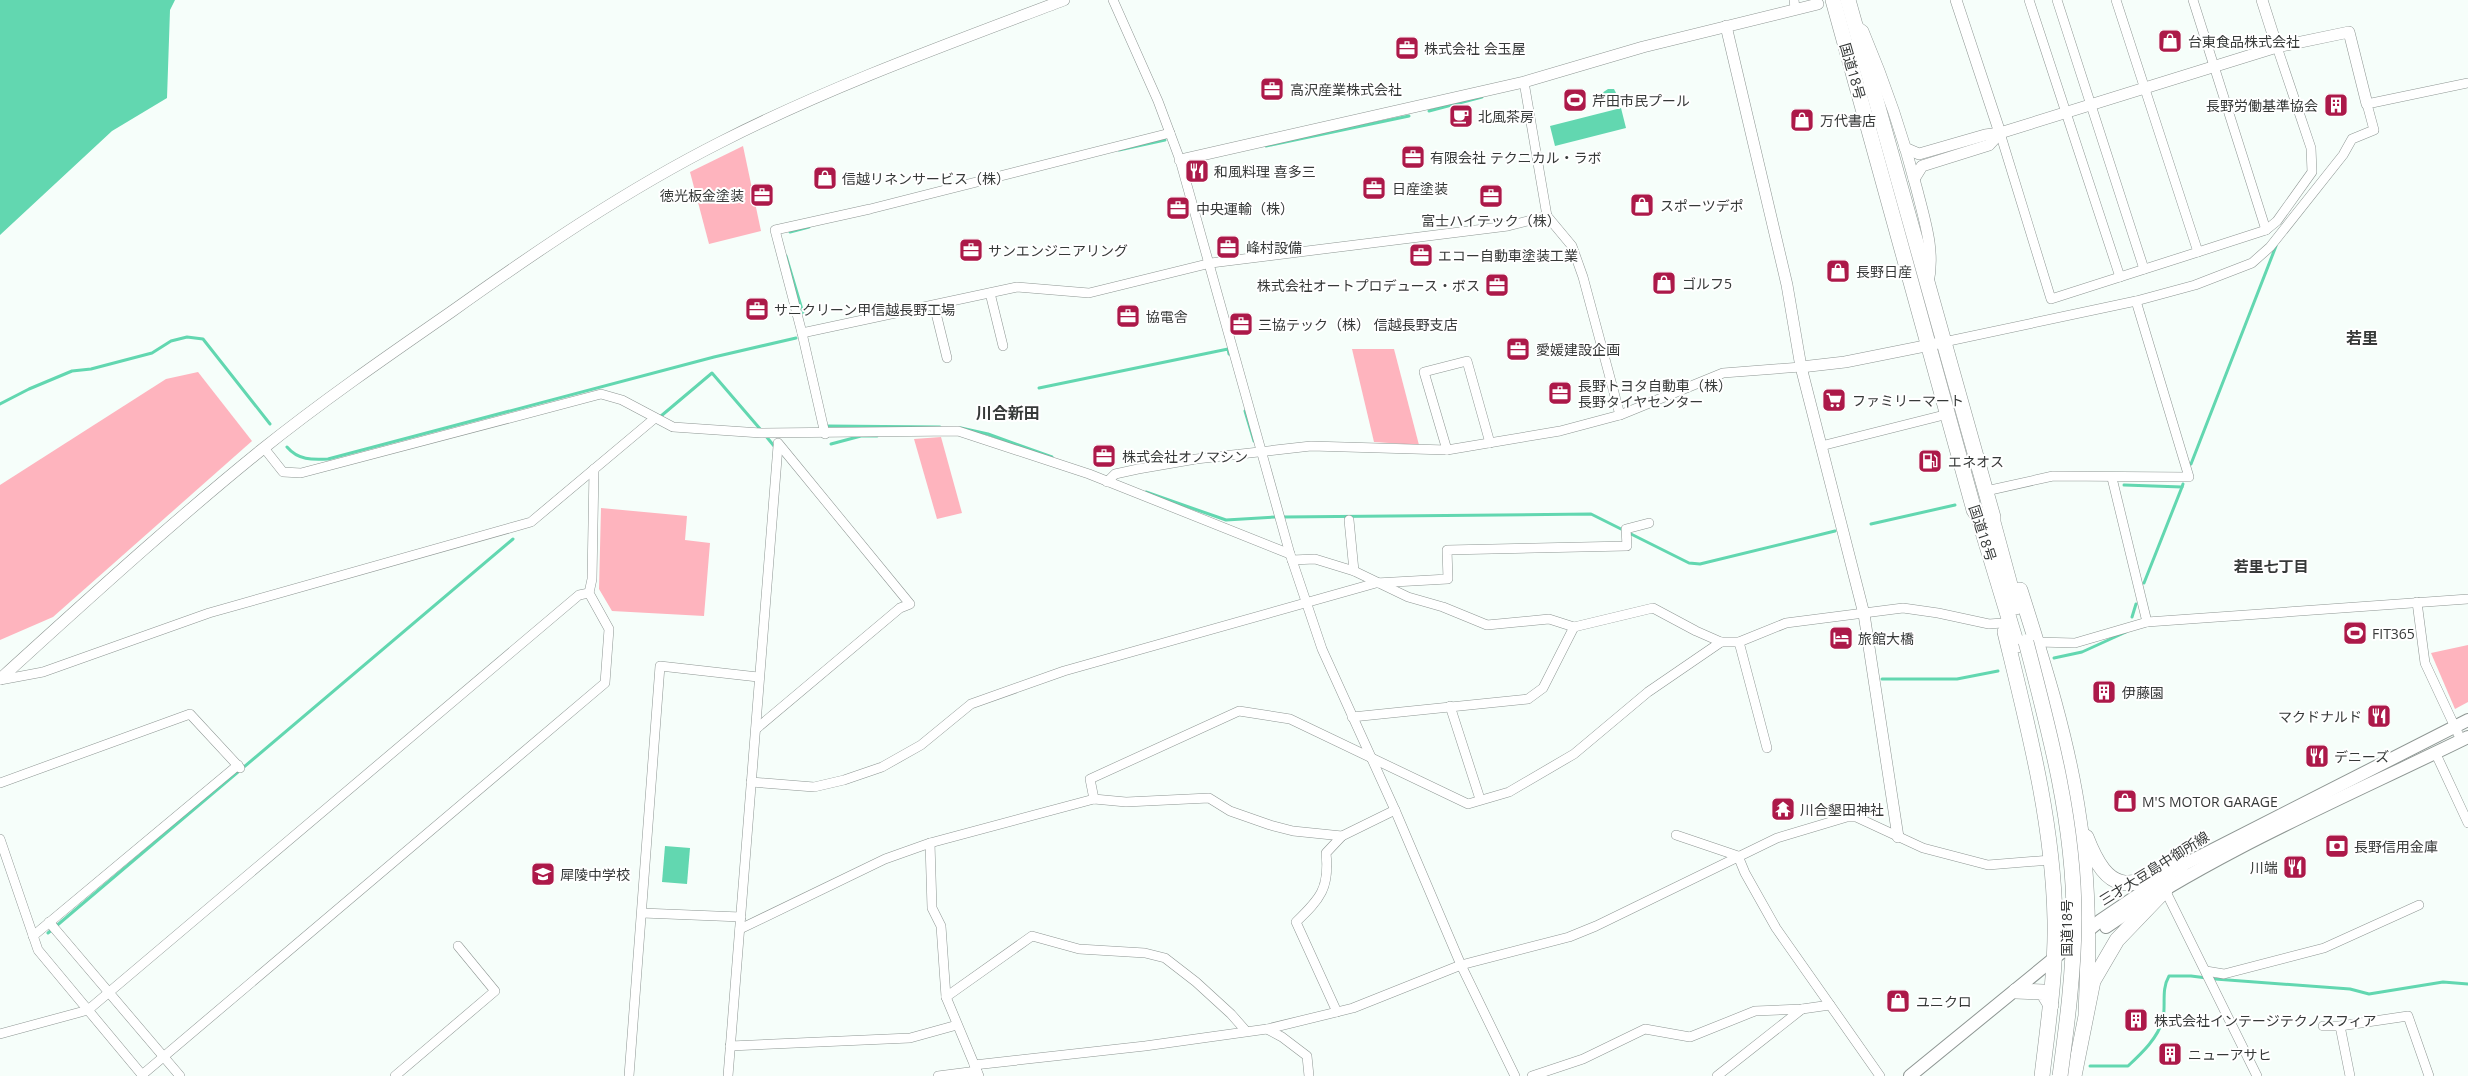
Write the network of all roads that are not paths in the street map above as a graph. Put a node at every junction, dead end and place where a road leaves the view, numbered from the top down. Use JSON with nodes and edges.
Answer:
{"nodes":[{"id":1,"x":1064,"y":0,"type":"edge"},
{"id":2,"x":1114,"y":0,"type":"edge"},
{"id":3,"x":1833,"y":0,"type":"edge"},
{"id":4,"x":1848,"y":0,"type":"edge"},
{"id":5,"x":1956,"y":0,"type":"edge"},
{"id":6,"x":2030,"y":0,"type":"edge"},
{"id":7,"x":2057,"y":0,"type":"edge"},
{"id":8,"x":2116,"y":0,"type":"edge"},
{"id":9,"x":2193,"y":0,"type":"edge"},
{"id":10,"x":2262,"y":0,"type":"edge"},
{"id":11,"x":1794,"y":4,"type":"edge"},
{"id":12,"x":1818,"y":4,"type":"dead end"},
{"id":13,"x":1726,"y":26,"type":"junction"},
{"id":14,"x":1855,"y":26,"type":"junction"},
{"id":15,"x":2277,"y":47,"type":"junction"},
{"id":16,"x":2214,"y":66,"type":"junction"},
{"id":17,"x":1524,"y":82,"type":"junction"},
{"id":18,"x":2468,"y":82,"type":"edge"},
{"id":19,"x":2146,"y":88,"type":"junction"},
{"id":20,"x":2367,"y":104,"type":"junction"},
{"id":21,"x":2091,"y":105,"type":"junction"},
{"id":22,"x":2066,"y":113,"type":"junction"},
{"id":23,"x":1170,"y":133,"type":"junction"},
{"id":24,"x":2000,"y":133,"type":"junction"},
{"id":25,"x":1905,"y":148,"type":"junction"},
{"id":26,"x":1180,"y":160,"type":"junction"},
{"id":27,"x":1914,"y":179,"type":"junction"},
{"id":28,"x":1547,"y":216,"type":"junction"},
{"id":29,"x":2266,"y":230,"type":"junction"},
{"id":30,"x":2198,"y":252,"type":"junction"},
{"id":31,"x":1211,"y":263,"type":"junction"},
{"id":32,"x":2144,"y":269,"type":"junction"},
{"id":33,"x":2120,"y":277,"type":"junction"},
{"id":34,"x":1928,"y":284,"type":"junction"},
{"id":35,"x":990,"y":293,"type":"junction"},
{"id":36,"x":2136,"y":302,"type":"junction"},
{"id":37,"x":934,"y":305,"type":"junction"},
{"id":38,"x":802,"y":332,"type":"junction"},
{"id":39,"x":1944,"y":342,"type":"junction"},
{"id":40,"x":1928,"y":345,"type":"junction"},
{"id":41,"x":1003,"y":346,"type":"dead end"},
{"id":42,"x":946,"y":354,"type":"dead end"},
{"id":43,"x":1801,"y":366,"type":"junction"},
{"id":44,"x":1620,"y":414,"type":"junction"},
{"id":45,"x":1948,"y":414,"type":"junction"},
{"id":46,"x":655,"y":418,"type":"junction"},
{"id":47,"x":778,"y":433,"type":"junction"},
{"id":48,"x":825,"y":434,"type":"junction"},
{"id":49,"x":1490,"y":443,"type":"junction"},
{"id":50,"x":778,"y":446,"type":"junction"},
{"id":51,"x":1821,"y":446,"type":"junction"},
{"id":52,"x":264,"y":448,"type":"junction"},
{"id":53,"x":1448,"y":450,"type":"junction"},
{"id":54,"x":1262,"y":452,"type":"junction"},
{"id":55,"x":594,"y":468,"type":"junction"},
{"id":56,"x":2112,"y":478,"type":"junction"},
{"id":57,"x":1107,"y":482,"type":"junction"},
{"id":58,"x":1986,"y":491,"type":"junction"},
{"id":59,"x":1974,"y":510,"type":"junction"},
{"id":60,"x":1348,"y":520,"type":"dead end"},
{"id":61,"x":1649,"y":523,"type":"dead end"},
{"id":62,"x":1291,"y":557,"type":"junction"},
{"id":63,"x":1354,"y":571,"type":"junction"},
{"id":64,"x":1376,"y":583,"type":"junction"},
{"id":65,"x":589,"y":593,"type":"junction"},
{"id":66,"x":2468,"y":599,"type":"edge"},
{"id":67,"x":1305,"y":602,"type":"junction"},
{"id":68,"x":2417,"y":602,"type":"junction"},
{"id":69,"x":1864,"y":614,"type":"junction"},
{"id":70,"x":2146,"y":622,"type":"junction"},
{"id":71,"x":2002,"y":623,"type":"junction"},
{"id":72,"x":1574,"y":627,"type":"junction"},
{"id":73,"x":1721,"y":642,"type":"junction"},
{"id":74,"x":1739,"y":642,"type":"junction"},
{"id":75,"x":2026,"y":643,"type":"junction"},
{"id":76,"x":758,"y":677,"type":"junction"},
{"id":77,"x":0,"y":680,"type":"edge"},
{"id":78,"x":1450,"y":706,"type":"junction"},
{"id":79,"x":1352,"y":717,"type":"junction"},
{"id":80,"x":2468,"y":720,"type":"edge"},
{"id":81,"x":2453,"y":727,"type":"junction"},
{"id":82,"x":756,"y":729,"type":"junction"},
{"id":83,"x":2464,"y":738,"type":"edge"},
{"id":84,"x":1767,"y":748,"type":"dead end"},
{"id":85,"x":2436,"y":752,"type":"junction"},
{"id":86,"x":1372,"y":759,"type":"junction"},
{"id":87,"x":751,"y":782,"type":"junction"},
{"id":88,"x":0,"y":783,"type":"edge"},
{"id":89,"x":1094,"y":799,"type":"junction"},
{"id":90,"x":1480,"y":799,"type":"junction"},
{"id":91,"x":1395,"y":810,"type":"junction"},
{"id":92,"x":2080,"y":820,"type":"junction"},
{"id":93,"x":2468,"y":824,"type":"edge"},
{"id":94,"x":1676,"y":835,"type":"dead end"},
{"id":95,"x":1342,"y":836,"type":"junction"},
{"id":96,"x":1898,"y":838,"type":"junction"},
{"id":97,"x":0,"y":839,"type":"edge"},
{"id":98,"x":930,"y":843,"type":"junction"},
{"id":99,"x":1738,"y":856,"type":"junction"},
{"id":100,"x":2051,"y":860,"type":"junction"},
{"id":101,"x":2181,"y":866,"type":"junction"},
{"id":102,"x":2165,"y":890,"type":"junction"},
{"id":103,"x":2419,"y":905,"type":"dead end"},
{"id":104,"x":642,"y":913,"type":"junction"},
{"id":105,"x":741,"y":916,"type":"junction"},
{"id":106,"x":49,"y":922,"type":"junction"},
{"id":107,"x":740,"y":928,"type":"junction"},
{"id":108,"x":33,"y":936,"type":"junction"},
{"id":109,"x":2087,"y":937,"type":"junction"},
{"id":110,"x":458,"y":946,"type":"dead end"},
{"id":111,"x":2053,"y":960,"type":"junction"},
{"id":112,"x":1460,"y":965,"type":"junction"},
{"id":113,"x":2209,"y":977,"type":"junction"},
{"id":114,"x":2016,"y":990,"type":"junction"},
{"id":115,"x":109,"y":992,"type":"junction"},
{"id":116,"x":946,"y":997,"type":"junction"},
{"id":117,"x":1830,"y":1005,"type":"junction"},
{"id":118,"x":2051,"y":1005,"type":"junction"},
{"id":119,"x":1802,"y":1009,"type":"junction"},
{"id":120,"x":88,"y":1010,"type":"junction"},
{"id":121,"x":1337,"y":1012,"type":"junction"},
{"id":122,"x":2086,"y":1013,"type":"junction"},
{"id":123,"x":957,"y":1025,"type":"junction"},
{"id":124,"x":2323,"y":1026,"type":"dead end"},
{"id":125,"x":2340,"y":1026,"type":"junction"},
{"id":126,"x":1267,"y":1029,"type":"junction"},
{"id":127,"x":1246,"y":1031,"type":"junction"},
{"id":128,"x":0,"y":1034,"type":"edge"},
{"id":129,"x":730,"y":1046,"type":"junction"},
{"id":130,"x":164,"y":1057,"type":"junction"},
{"id":131,"x":977,"y":1071,"type":"edge"},
{"id":132,"x":142,"y":1076,"type":"edge"},
{"id":133,"x":180,"y":1076,"type":"edge"},
{"id":134,"x":395,"y":1076,"type":"edge"},
{"id":135,"x":629,"y":1076,"type":"edge"},
{"id":136,"x":728,"y":1076,"type":"edge"},
{"id":137,"x":938,"y":1076,"type":"edge"},
{"id":138,"x":1309,"y":1076,"type":"edge"},
{"id":139,"x":1515,"y":1076,"type":"edge"},
{"id":140,"x":1532,"y":1076,"type":"edge"},
{"id":141,"x":1717,"y":1076,"type":"edge"},
{"id":142,"x":1880,"y":1076,"type":"edge"},
{"id":143,"x":1910,"y":1076,"type":"edge"},
{"id":144,"x":2042,"y":1076,"type":"edge"},
{"id":145,"x":2054,"y":1076,"type":"edge"},
{"id":146,"x":2060,"y":1076,"type":"edge"},
{"id":147,"x":2074,"y":1076,"type":"edge"},
{"id":148,"x":2257,"y":1076,"type":"edge"},
{"id":149,"x":2350,"y":1076,"type":"edge"},
{"id":150,"x":2429,"y":1076,"type":"edge"}],
"edges":[{"from":1,"to":52,"type":"street"},
{"from":2,"to":23,"type":"street"},
{"from":3,"to":40,"type":"highway","name":"国道18号"},
{"from":4,"to":14,"type":"highway","name":"国道18号"},
{"from":5,"to":24,"type":"street"},
{"from":6,"to":22,"type":"street"},
{"from":7,"to":21,"type":"street"},
{"from":8,"to":19,"type":"street"},
{"from":9,"to":16,"type":"street"},
{"from":10,"to":15,"type":"street"},
{"from":11,"to":12,"type":"street"},
{"from":11,"to":13,"type":"street"},
{"from":13,"to":17,"type":"street"},
{"from":13,"to":43,"type":"street"},
{"from":14,"to":25,"type":"street"},
{"from":14,"to":34,"type":"highway","name":"国道18号"},
{"from":15,"to":16,"type":"street"},
{"from":15,"to":20,"type":"street"},
{"from":15,"to":29,"type":"street"},
{"from":16,"to":19,"type":"street"},
{"from":16,"to":29,"type":"street"},
{"from":17,"to":26,"type":"street"},
{"from":17,"to":28,"type":"street"},
{"from":18,"to":20,"type":"street"},
{"from":19,"to":21,"type":"street"},
{"from":19,"to":30,"type":"street"},
{"from":20,"to":36,"type":"street"},
{"from":21,"to":22,"type":"street"},
{"from":21,"to":32,"type":"street"},
{"from":22,"to":24,"type":"street"},
{"from":22,"to":33,"type":"street"},
{"from":23,"to":26,"type":"street"},
{"from":23,"to":38,"type":"street"},
{"from":24,"to":25,"type":"street"},
{"from":24,"to":27,"type":"street"},
{"from":24,"to":33,"type":"street"},
{"from":25,"to":27,"type":"street"},
{"from":26,"to":31,"type":"street"},
{"from":27,"to":34,"type":"street"},
{"from":28,"to":31,"type":"street"},
{"from":28,"to":44,"type":"street"},
{"from":29,"to":30,"type":"street"},
{"from":30,"to":32,"type":"street"},
{"from":31,"to":35,"type":"street"},
{"from":31,"to":54,"type":"street"},
{"from":32,"to":33,"type":"street"},
{"from":34,"to":39,"type":"highway","name":"国道18号"},
{"from":35,"to":37,"type":"street"},
{"from":35,"to":41,"type":"street"},
{"from":36,"to":39,"type":"street"},
{"from":36,"to":56,"type":"street"},
{"from":37,"to":38,"type":"street"},
{"from":37,"to":42,"type":"street"},
{"from":38,"to":48,"type":"street"},
{"from":39,"to":40,"type":"street"},
{"from":39,"to":58,"type":"highway","name":"国道18号"},
{"from":40,"to":43,"type":"street"},
{"from":40,"to":45,"type":"highway","name":"国道18号"},
{"from":43,"to":44,"type":"street"},
{"from":43,"to":51,"type":"street"},
{"from":44,"to":49,"type":"street"},
{"from":45,"to":51,"type":"street"},
{"from":45,"to":59,"type":"highway","name":"国道18号"},
{"from":46,"to":47,"type":"street"},
{"from":46,"to":52,"type":"street"},
{"from":46,"to":55,"type":"street"},
{"from":47,"to":48,"type":"street"},
{"from":47,"to":50,"type":"street"},
{"from":48,"to":57,"type":"street"},
{"from":49,"to":53,"type":"street"},
{"from":49,"to":53,"type":"street"},
{"from":50,"to":76,"type":"street"},
{"from":50,"to":82,"type":"street"},
{"from":51,"to":69,"type":"street"},
{"from":52,"to":77,"type":"street"},
{"from":53,"to":54,"type":"street"},
{"from":54,"to":57,"type":"street"},
{"from":54,"to":62,"type":"street"},
{"from":55,"to":65,"type":"street"},
{"from":55,"to":77,"type":"street"},
{"from":56,"to":58,"type":"street"},
{"from":56,"to":70,"type":"street"},
{"from":57,"to":62,"type":"street"},
{"from":58,"to":75,"type":"highway","name":"国道18号"},
{"from":59,"to":71,"type":"highway"},
{"from":59,"to":75,"type":"highway","name":"国道18号"},
{"from":60,"to":63,"type":"street"},
{"from":61,"to":64,"type":"street"},
{"from":62,"to":63,"type":"street"},
{"from":62,"to":67,"type":"street"},
{"from":63,"to":64,"type":"street"},
{"from":64,"to":67,"type":"street"},
{"from":64,"to":72,"type":"street"},
{"from":65,"to":115,"type":"street"},
{"from":65,"to":130,"type":"street"},
{"from":66,"to":68,"type":"street"},
{"from":67,"to":79,"type":"street"},
{"from":67,"to":87,"type":"street"},
{"from":68,"to":70,"type":"street"},
{"from":68,"to":81,"type":"street"},
{"from":69,"to":71,"type":"street"},
{"from":69,"to":74,"type":"street"},
{"from":69,"to":96,"type":"street"},
{"from":70,"to":75,"type":"street"},
{"from":71,"to":100,"type":"highway"},
{"from":72,"to":73,"type":"street"},
{"from":72,"to":78,"type":"street"},
{"from":73,"to":74,"type":"street"},
{"from":73,"to":90,"type":"street"},
{"from":74,"to":84,"type":"street"},
{"from":75,"to":92,"type":"highway"},
{"from":75,"to":145,"type":"highway","name":"国道18号"},
{"from":75,"to":146,"type":"highway","name":"国道18号","bridge":true},
{"from":76,"to":82,"type":"street"},
{"from":76,"to":104,"type":"street"},
{"from":78,"to":79,"type":"street"},
{"from":78,"to":90,"type":"street"},
{"from":79,"to":86,"type":"street"},
{"from":80,"to":81,"type":"main road","name":"三才大豆島中御所線"},
{"from":81,"to":83,"type":"street"},
{"from":81,"to":101,"type":"main road","name":"三才大豆島中御所線"},
{"from":82,"to":87,"type":"street"},
{"from":83,"to":85,"type":"main road","name":"三才大豆島中御所線"},
{"from":85,"to":93,"type":"street"},
{"from":85,"to":102,"type":"main road","name":"三才大豆島中御所線"},
{"from":86,"to":89,"type":"street"},
{"from":86,"to":90,"type":"street"},
{"from":86,"to":91,"type":"street"},
{"from":87,"to":105,"type":"street"},
{"from":88,"to":106,"type":"street"},
{"from":89,"to":95,"type":"street"},
{"from":89,"to":98,"type":"street"},
{"from":91,"to":95,"type":"street"},
{"from":91,"to":112,"type":"street"},
{"from":92,"to":101,"type":"highway"},
{"from":92,"to":109,"type":"highway"},
{"from":94,"to":99,"type":"street"},
{"from":95,"to":121,"type":"street"},
{"from":96,"to":99,"type":"street"},
{"from":96,"to":100,"type":"street"},
{"from":97,"to":108,"type":"street"},
{"from":98,"to":107,"type":"street"},
{"from":98,"to":116,"type":"street"},
{"from":99,"to":112,"type":"street"},
{"from":99,"to":117,"type":"street"},
{"from":100,"to":111,"type":"highway"},
{"from":101,"to":109,"type":"main road","name":"三才大豆島中御所線"},
{"from":102,"to":109,"type":"main road","name":"三才大豆島中御所線"},
{"from":102,"to":113,"type":"street"},
{"from":102,"to":122,"type":"highway"},
{"from":103,"to":113,"type":"street"},
{"from":104,"to":105,"type":"street"},
{"from":104,"to":135,"type":"street"},
{"from":105,"to":107,"type":"street"},
{"from":106,"to":108,"type":"street"},
{"from":106,"to":115,"type":"street"},
{"from":107,"to":129,"type":"street"},
{"from":108,"to":120,"type":"street"},
{"from":109,"to":111,"type":"main road","name":"三才大豆島中御所線"},
{"from":109,"to":122,"type":"highway"},
{"from":110,"to":134,"type":"street"},
{"from":111,"to":114,"type":"main road","name":"三才大豆島中御所線"},
{"from":111,"to":118,"type":"highway"},
{"from":112,"to":121,"type":"street"},
{"from":112,"to":139,"type":"street"},
{"from":113,"to":148,"type":"street"},
{"from":114,"to":118,"type":"highway"},
{"from":114,"to":143,"type":"main road","name":"三才大豆島中御所線"},
{"from":115,"to":120,"type":"street"},
{"from":115,"to":130,"type":"street"},
{"from":116,"to":123,"type":"street"},
{"from":116,"to":127,"type":"street"},
{"from":117,"to":119,"type":"street"},
{"from":117,"to":142,"type":"street"},
{"from":118,"to":144,"type":"highway"},
{"from":119,"to":140,"type":"street"},
{"from":119,"to":141,"type":"street"},
{"from":120,"to":128,"type":"street"},
{"from":120,"to":132,"type":"street"},
{"from":121,"to":126,"type":"street"},
{"from":122,"to":147,"type":"highway"},
{"from":123,"to":129,"type":"street"},
{"from":123,"to":131,"type":"street"},
{"from":124,"to":125,"type":"street"},
{"from":125,"to":149,"type":"street"},
{"from":125,"to":150,"type":"street"},
{"from":126,"to":127,"type":"street"},
{"from":126,"to":138,"type":"street"},
{"from":127,"to":131,"type":"street"},
{"from":129,"to":136,"type":"street"},
{"from":130,"to":132,"type":"street"},
{"from":130,"to":133,"type":"street"},
{"from":131,"to":137,"type":"street"}]}
